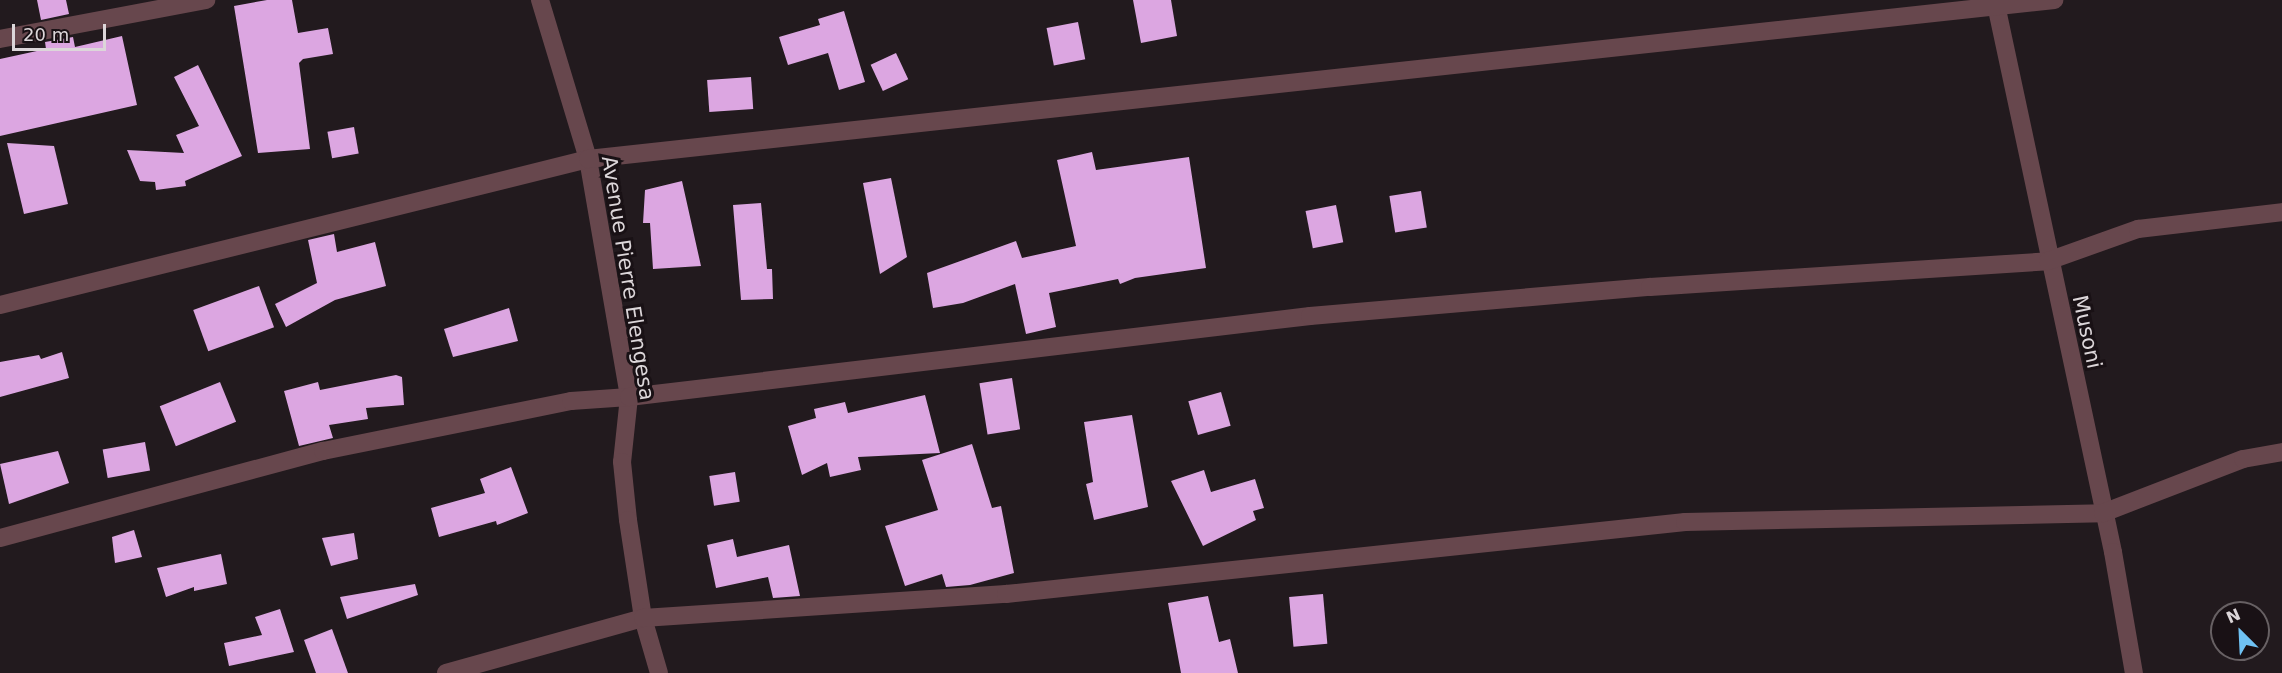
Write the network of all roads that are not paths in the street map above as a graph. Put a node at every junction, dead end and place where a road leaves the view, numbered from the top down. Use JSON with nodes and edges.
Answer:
{"nodes":[{"id":1,"x":206,"y":0,"type":"edge"},
{"id":2,"x":540,"y":0,"type":"edge"},
{"id":3,"x":2054,"y":0,"type":"edge"},
{"id":4,"x":1996,"y":4,"type":"edge"},
{"id":5,"x":0,"y":39,"type":"edge"},
{"id":6,"x":588,"y":159,"type":"junction"},
{"id":7,"x":2282,"y":212,"type":"edge"},
{"id":8,"x":2048,"y":261,"type":"junction"},
{"id":9,"x":0,"y":306,"type":"edge"},
{"id":10,"x":629,"y":397,"type":"junction"},
{"id":11,"x":2282,"y":452,"type":"edge"},
{"id":12,"x":2103,"y":513,"type":"junction"},
{"id":13,"x":0,"y":538,"type":"edge"},
{"id":14,"x":642,"y":618,"type":"junction"},
{"id":15,"x":446,"y":673,"type":"edge"},
{"id":16,"x":659,"y":673,"type":"edge"},
{"id":17,"x":2134,"y":673,"type":"edge"}],
"edges":[{"from":1,"to":5,"type":"street"},
{"from":2,"to":6,"type":"street","name":"Avenue Pierre Elengesa"},
{"from":3,"to":4,"type":"street"},
{"from":4,"to":6,"type":"street"},
{"from":4,"to":8,"type":"street","name":"Musoni"},
{"from":6,"to":9,"type":"street"},
{"from":6,"to":10,"type":"street","name":"Avenue Pierre Elengesa"},
{"from":7,"to":8,"type":"street"},
{"from":8,"to":10,"type":"street"},
{"from":8,"to":12,"type":"street","name":"Musoni"},
{"from":10,"to":13,"type":"street"},
{"from":10,"to":14,"type":"street","name":"Avenue Pierre Elengesa"},
{"from":11,"to":12,"type":"street"},
{"from":12,"to":14,"type":"street"},
{"from":12,"to":17,"type":"street","name":"Musoni"},
{"from":14,"to":15,"type":"street"},
{"from":14,"to":16,"type":"street","name":"Avenue Pierre Elengesa"}]}
